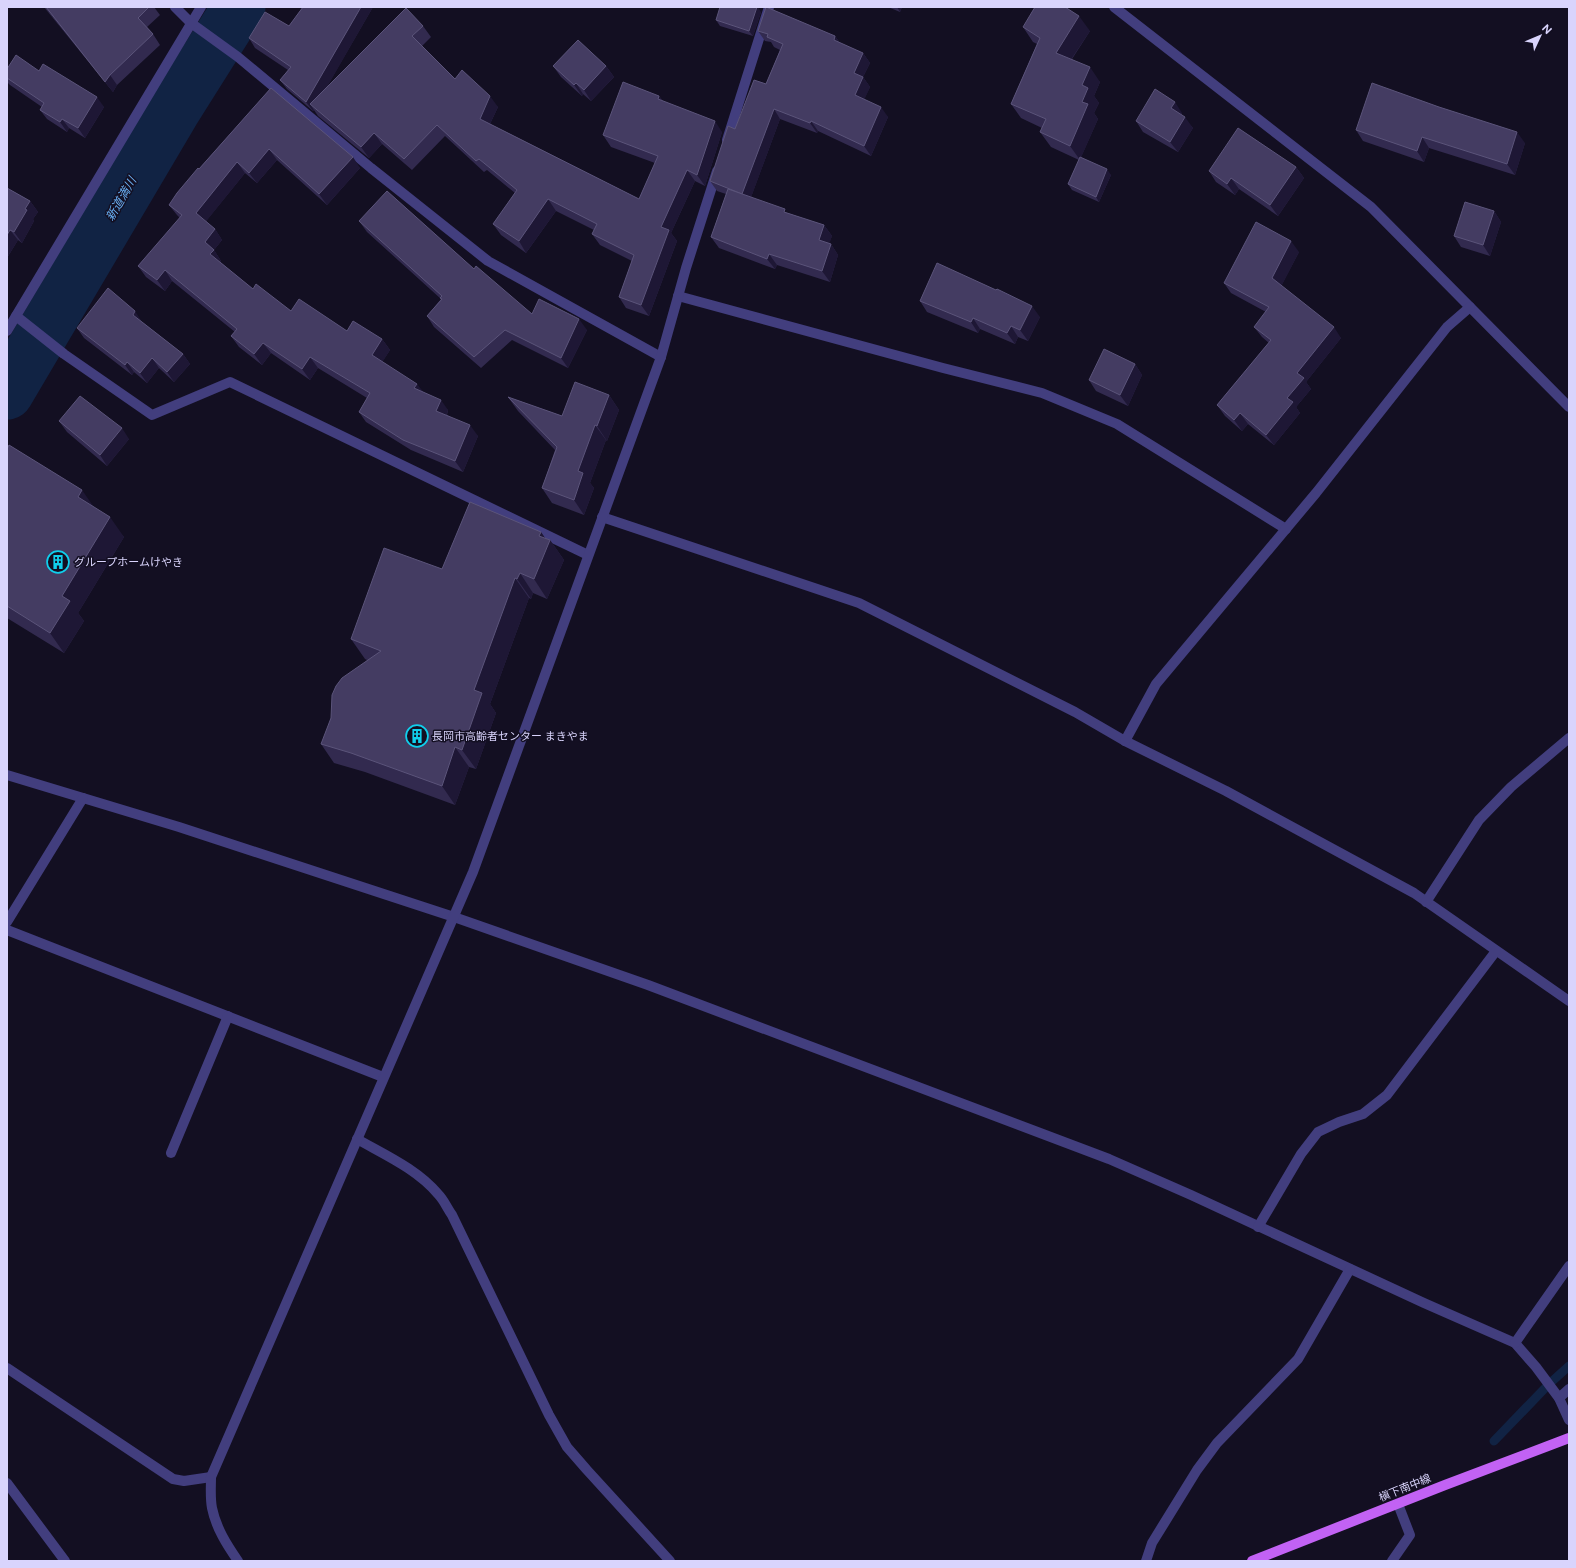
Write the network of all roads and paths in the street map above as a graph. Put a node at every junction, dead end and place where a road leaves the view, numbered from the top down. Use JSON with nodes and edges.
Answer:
{"nodes":[{"id":1,"x":175,"y":7,"type":"edge"},
{"id":2,"x":201,"y":7,"type":"edge"},
{"id":3,"x":769,"y":7,"type":"edge"},
{"id":4,"x":1114,"y":7,"type":"edge"},
{"id":5,"x":191,"y":23,"type":"junction"},
{"id":6,"x":724,"y":149,"type":"edge"},
{"id":7,"x":719,"y":164,"type":"edge"},
{"id":8,"x":678,"y":296,"type":"junction"},
{"id":9,"x":1470,"y":307,"type":"junction"},
{"id":10,"x":16,"y":316,"type":"junction"},
{"id":11,"x":7,"y":331,"type":"edge"},
{"id":12,"x":661,"y":357,"type":"junction"},
{"id":13,"x":1569,"y":407,"type":"edge"},
{"id":14,"x":602,"y":516,"type":"junction"},
{"id":15,"x":1286,"y":529,"type":"junction"},
{"id":16,"x":588,"y":555,"type":"junction"},
{"id":17,"x":1569,"y":738,"type":"edge"},
{"id":18,"x":1125,"y":741,"type":"junction"},
{"id":19,"x":7,"y":775,"type":"edge"},
{"id":20,"x":83,"y":798,"type":"junction"},
{"id":21,"x":1426,"y":902,"type":"junction"},
{"id":22,"x":454,"y":917,"type":"junction"},
{"id":23,"x":7,"y":922,"type":"edge"},
{"id":24,"x":7,"y":930,"type":"edge"},
{"id":25,"x":1496,"y":951,"type":"junction"},
{"id":26,"x":1569,"y":1001,"type":"edge"},
{"id":27,"x":228,"y":1016,"type":"junction"},
{"id":28,"x":383,"y":1077,"type":"junction"},
{"id":29,"x":357,"y":1139,"type":"junction"},
{"id":30,"x":171,"y":1153,"type":"dead end"},
{"id":31,"x":1258,"y":1227,"type":"junction"},
{"id":32,"x":1569,"y":1266,"type":"edge"},
{"id":33,"x":1350,"y":1269,"type":"junction"},
{"id":34,"x":1515,"y":1343,"type":"junction"},
{"id":35,"x":7,"y":1368,"type":"edge"},
{"id":36,"x":1569,"y":1389,"type":"edge"},
{"id":37,"x":1559,"y":1398,"type":"junction"},
{"id":38,"x":1569,"y":1420,"type":"edge"},
{"id":39,"x":1569,"y":1438,"type":"edge"},
{"id":40,"x":211,"y":1477,"type":"junction"},
{"id":41,"x":7,"y":1483,"type":"edge"},
{"id":42,"x":1398,"y":1504,"type":"junction"},
{"id":43,"x":65,"y":1561,"type":"edge"},
{"id":44,"x":238,"y":1561,"type":"edge"},
{"id":45,"x":670,"y":1561,"type":"edge"},
{"id":46,"x":1146,"y":1561,"type":"edge"},
{"id":47,"x":1252,"y":1561,"type":"edge"},
{"id":48,"x":1392,"y":1561,"type":"edge"}],
"edges":[{"from":1,"to":5,"type":"street"},
{"from":2,"to":5,"type":"street"},
{"from":3,"to":6,"type":"street"},
{"from":4,"to":9,"type":"street"},
{"from":5,"to":10,"type":"street"},
{"from":5,"to":12,"type":"street"},
{"from":7,"to":8,"type":"street"},
{"from":8,"to":12,"type":"street"},
{"from":8,"to":15,"type":"street"},
{"from":9,"to":13,"type":"street"},
{"from":9,"to":15,"type":"street"},
{"from":10,"to":11,"type":"street"},
{"from":10,"to":16,"type":"street"},
{"from":12,"to":14,"type":"street"},
{"from":14,"to":16,"type":"street"},
{"from":14,"to":18,"type":"street"},
{"from":15,"to":18,"type":"street"},
{"from":16,"to":22,"type":"street"},
{"from":17,"to":21,"type":"street"},
{"from":18,"to":21,"type":"street"},
{"from":19,"to":20,"type":"street"},
{"from":20,"to":22,"type":"street"},
{"from":20,"to":23,"type":"street"},
{"from":21,"to":25,"type":"street"},
{"from":22,"to":28,"type":"street"},
{"from":22,"to":31,"type":"street"},
{"from":24,"to":27,"type":"street"},
{"from":25,"to":26,"type":"street"},
{"from":25,"to":31,"type":"street"},
{"from":27,"to":28,"type":"street"},
{"from":27,"to":30,"type":"street"},
{"from":28,"to":29,"type":"street"},
{"from":29,"to":40,"type":"street"},
{"from":29,"to":45,"type":"street"},
{"from":31,"to":33,"type":"street"},
{"from":32,"to":34,"type":"street"},
{"from":33,"to":34,"type":"street"},
{"from":33,"to":46,"type":"street"},
{"from":34,"to":37,"type":"street"},
{"from":35,"to":40,"type":"street"},
{"from":36,"to":37,"type":"street"},
{"from":37,"to":38,"type":"street"},
{"from":39,"to":42,"type":"main road","name":"槇下南中線"},
{"from":40,"to":44,"type":"street"},
{"from":41,"to":43,"type":"street"},
{"from":42,"to":47,"type":"main road","name":"槇下南中線"},
{"from":42,"to":48,"type":"street"}]}
